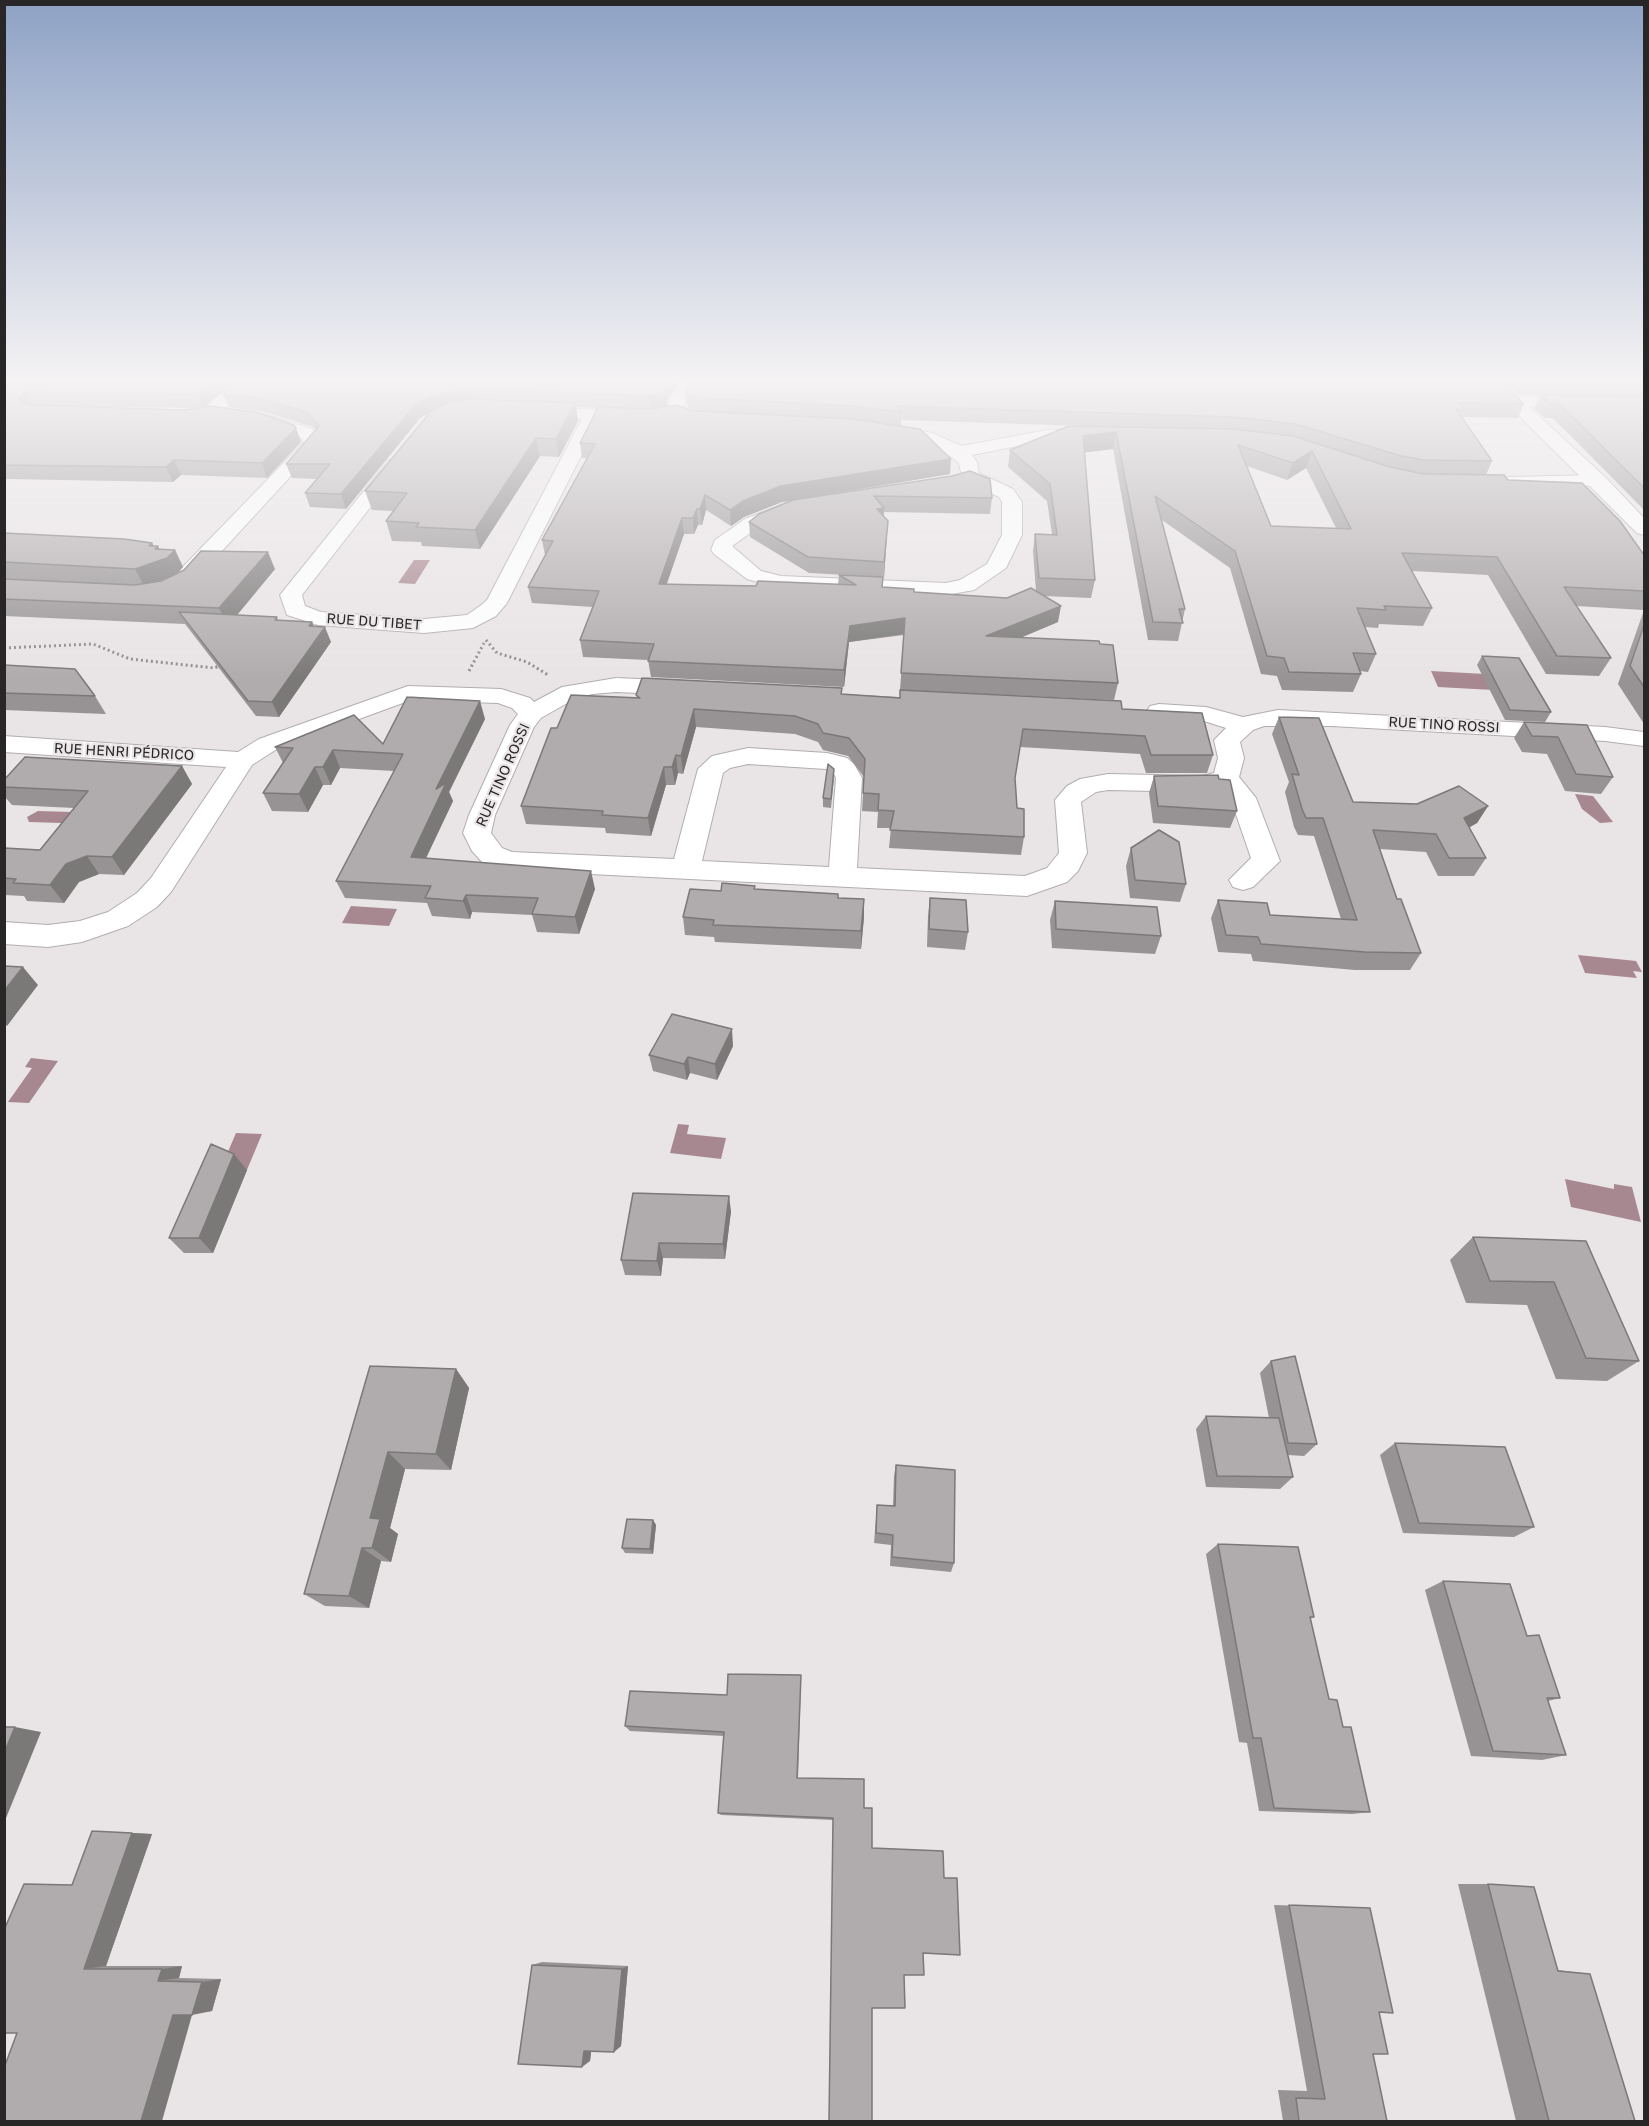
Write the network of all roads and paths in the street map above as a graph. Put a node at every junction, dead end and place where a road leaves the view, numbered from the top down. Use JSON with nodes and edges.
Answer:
{"nodes":[{"id":1,"x":275,"y":482,"type":"edge"},
{"id":2,"x":381,"y":482,"type":"edge"},
{"id":3,"x":558,"y":482,"type":"edge"},
{"id":4,"x":984,"y":482,"type":"edge"},
{"id":5,"x":1535,"y":482,"type":"edge"},
{"id":6,"x":1599,"y":482,"type":"edge"},
{"id":7,"x":1494,"y":483,"type":"edge"},
{"id":8,"x":810,"y":504,"type":"edge"},
{"id":9,"x":1644,"y":529,"type":"edge"},
{"id":10,"x":161,"y":591,"type":"edge"},
{"id":11,"x":472,"y":621,"type":"junction"},
{"id":12,"x":486,"y":641,"type":"junction"},
{"id":13,"x":4,"y":648,"type":"edge"},
{"id":14,"x":223,"y":665,"type":"edge"},
{"id":15,"x":712,"y":689,"type":"edge"},
{"id":16,"x":570,"y":692,"type":"junction"},
{"id":17,"x":458,"y":694,"type":"junction"},
{"id":18,"x":1138,"y":710,"type":"edge"},
{"id":19,"x":532,"y":713,"type":"junction"},
{"id":20,"x":1244,"y":725,"type":"junction"},
{"id":21,"x":1644,"y":740,"type":"edge"},
{"id":22,"x":4,"y":744,"type":"edge"},
{"id":23,"x":243,"y":760,"type":"junction"},
{"id":24,"x":1226,"y":778,"type":"junction"},
{"id":25,"x":686,"y":869,"type":"junction"},
{"id":26,"x":842,"y":876,"type":"junction"},
{"id":27,"x":1244,"y":880,"type":"dead end"},
{"id":28,"x":4,"y":933,"type":"edge"}],
"edges":[{"from":1,"to":10,"type":"street"},
{"from":2,"to":11,"type":"street","name":"RUE DU TIBET"},
{"from":3,"to":11,"type":"street"},
{"from":4,"to":8,"type":"street"},
{"from":5,"to":7,"type":"street"},
{"from":6,"to":9,"type":"street"},
{"from":11,"to":12,"type":"path"},
{"from":12,"to":16,"type":"path"},
{"from":12,"to":17,"type":"path"},
{"from":13,"to":14,"type":"path"},
{"from":15,"to":16,"type":"street","name":"RUE TINO ROSSI"},
{"from":16,"to":19,"type":"street","name":"RUE TINO ROSSI"},
{"from":17,"to":19,"type":"street"},
{"from":17,"to":23,"type":"street"},
{"from":18,"to":20,"type":"street"},
{"from":19,"to":25,"type":"street","name":"RUE TINO ROSSI"},
{"from":20,"to":21,"type":"street","name":"RUE TINO ROSSI"},
{"from":20,"to":24,"type":"street"},
{"from":22,"to":23,"type":"street","name":"RUE HENRI PÉDRICO"},
{"from":23,"to":28,"type":"street"},
{"from":24,"to":26,"type":"street","name":"RUE TINO ROSSI"},
{"from":24,"to":27,"type":"street"},
{"from":25,"to":26,"type":"street","name":"RUE TINO ROSSI"},
{"from":25,"to":26,"type":"street"}]}
